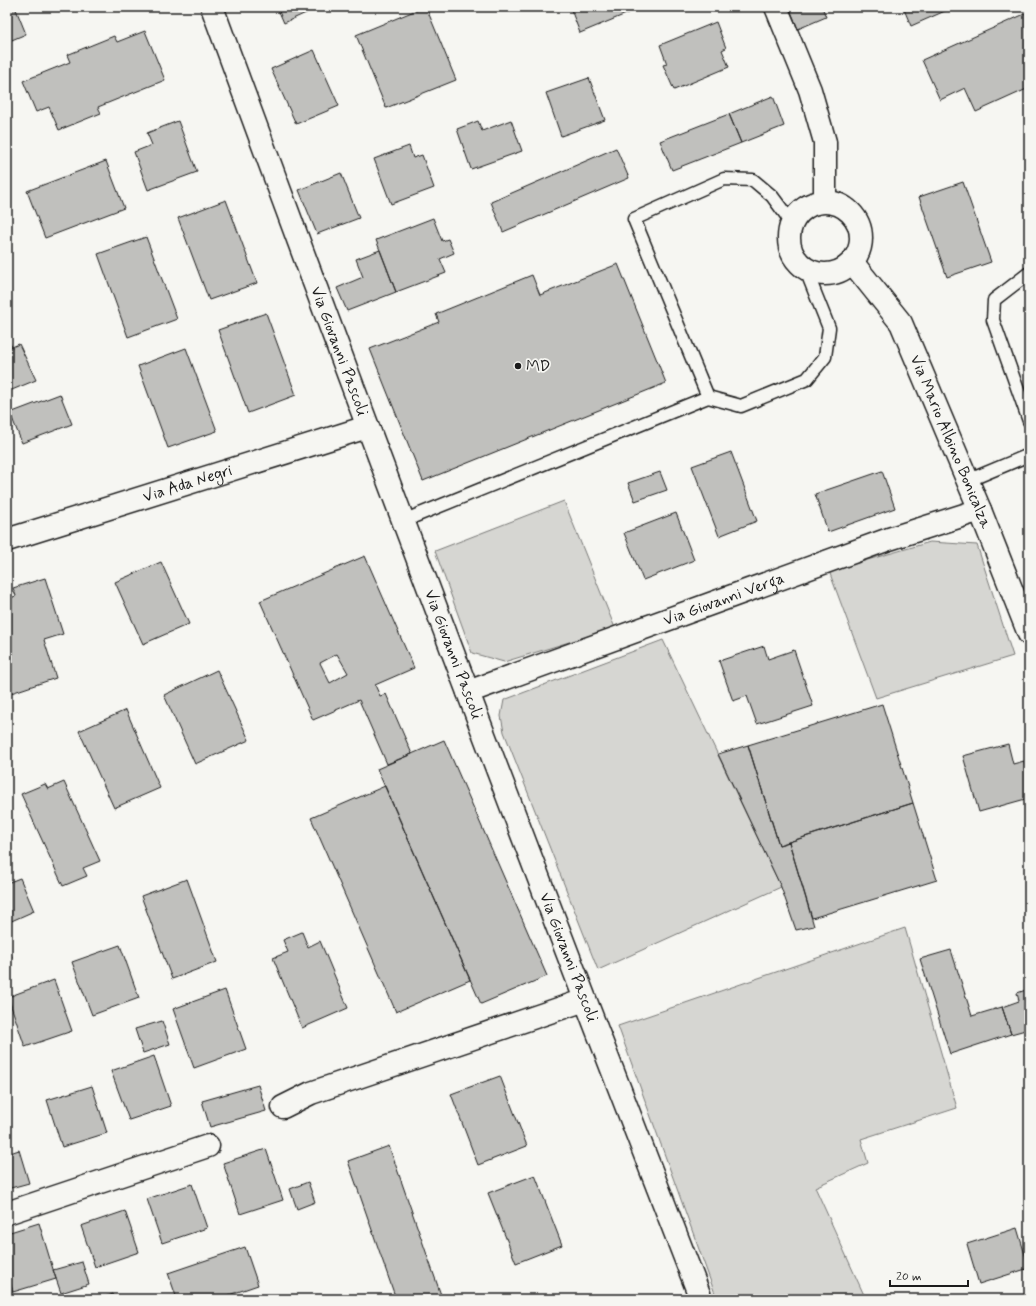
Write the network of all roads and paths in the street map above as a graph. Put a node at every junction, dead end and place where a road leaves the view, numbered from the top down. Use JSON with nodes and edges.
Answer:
{"nodes":[{"id":1,"x":212,"y":7,"type":"edge"},
{"id":2,"x":776,"y":7,"type":"edge"},
{"id":3,"x":825,"y":202,"type":"junction"},
{"id":4,"x":792,"y":222,"type":"junction"},
{"id":5,"x":852,"y":262,"type":"junction"},
{"id":6,"x":805,"y":268,"type":"junction"},
{"id":7,"x":1029,"y":272,"type":"edge"},
{"id":8,"x":708,"y":397,"type":"junction"},
{"id":9,"x":1029,"y":421,"type":"edge"},
{"id":10,"x":367,"y":427,"type":"junction"},
{"id":11,"x":1029,"y":455,"type":"edge"},
{"id":12,"x":967,"y":481,"type":"junction"},
{"id":13,"x":980,"y":510,"type":"junction"},
{"id":14,"x":403,"y":521,"type":"junction"},
{"id":15,"x":7,"y":540,"type":"edge"},
{"id":16,"x":1029,"y":634,"type":"edge"},
{"id":17,"x":468,"y":692,"type":"junction"},
{"id":18,"x":585,"y":1000,"type":"junction"},
{"id":19,"x":283,"y":1107,"type":"dead end"},
{"id":20,"x":208,"y":1146,"type":"dead end"},
{"id":21,"x":7,"y":1213,"type":"edge"},
{"id":22,"x":701,"y":1299,"type":"edge"}],
"edges":[{"from":1,"to":10,"type":"street","name":"Via Giovanni Pascoli"},
{"from":2,"to":3,"type":"street"},
{"from":3,"to":4,"type":"street"},
{"from":3,"to":5,"type":"street"},
{"from":4,"to":6,"type":"street"},
{"from":4,"to":8,"type":"lane"},
{"from":5,"to":6,"type":"street"},
{"from":5,"to":12,"type":"street","name":"Via Mario Albino Bonicalza"},
{"from":6,"to":8,"type":"lane"},
{"from":7,"to":9,"type":"lane"},
{"from":8,"to":14,"type":"lane"},
{"from":10,"to":14,"type":"street","name":"Via Giovanni Pascoli"},
{"from":10,"to":15,"type":"street","name":"Via Ada Negri"},
{"from":11,"to":12,"type":"lane"},
{"from":12,"to":13,"type":"street","name":"Via Mario Albino Bonicalza"},
{"from":13,"to":16,"type":"street","name":"Via Mario Albino Bonicalza"},
{"from":13,"to":17,"type":"street","name":"Via Giovanni Verga"},
{"from":14,"to":17,"type":"street","name":"Via Giovanni Pascoli"},
{"from":17,"to":18,"type":"street","name":"Via Giovanni Pascoli"},
{"from":18,"to":19,"type":"street"},
{"from":18,"to":22,"type":"street","name":"Via Giovanni Pascoli"},
{"from":20,"to":21,"type":"street"}]}
